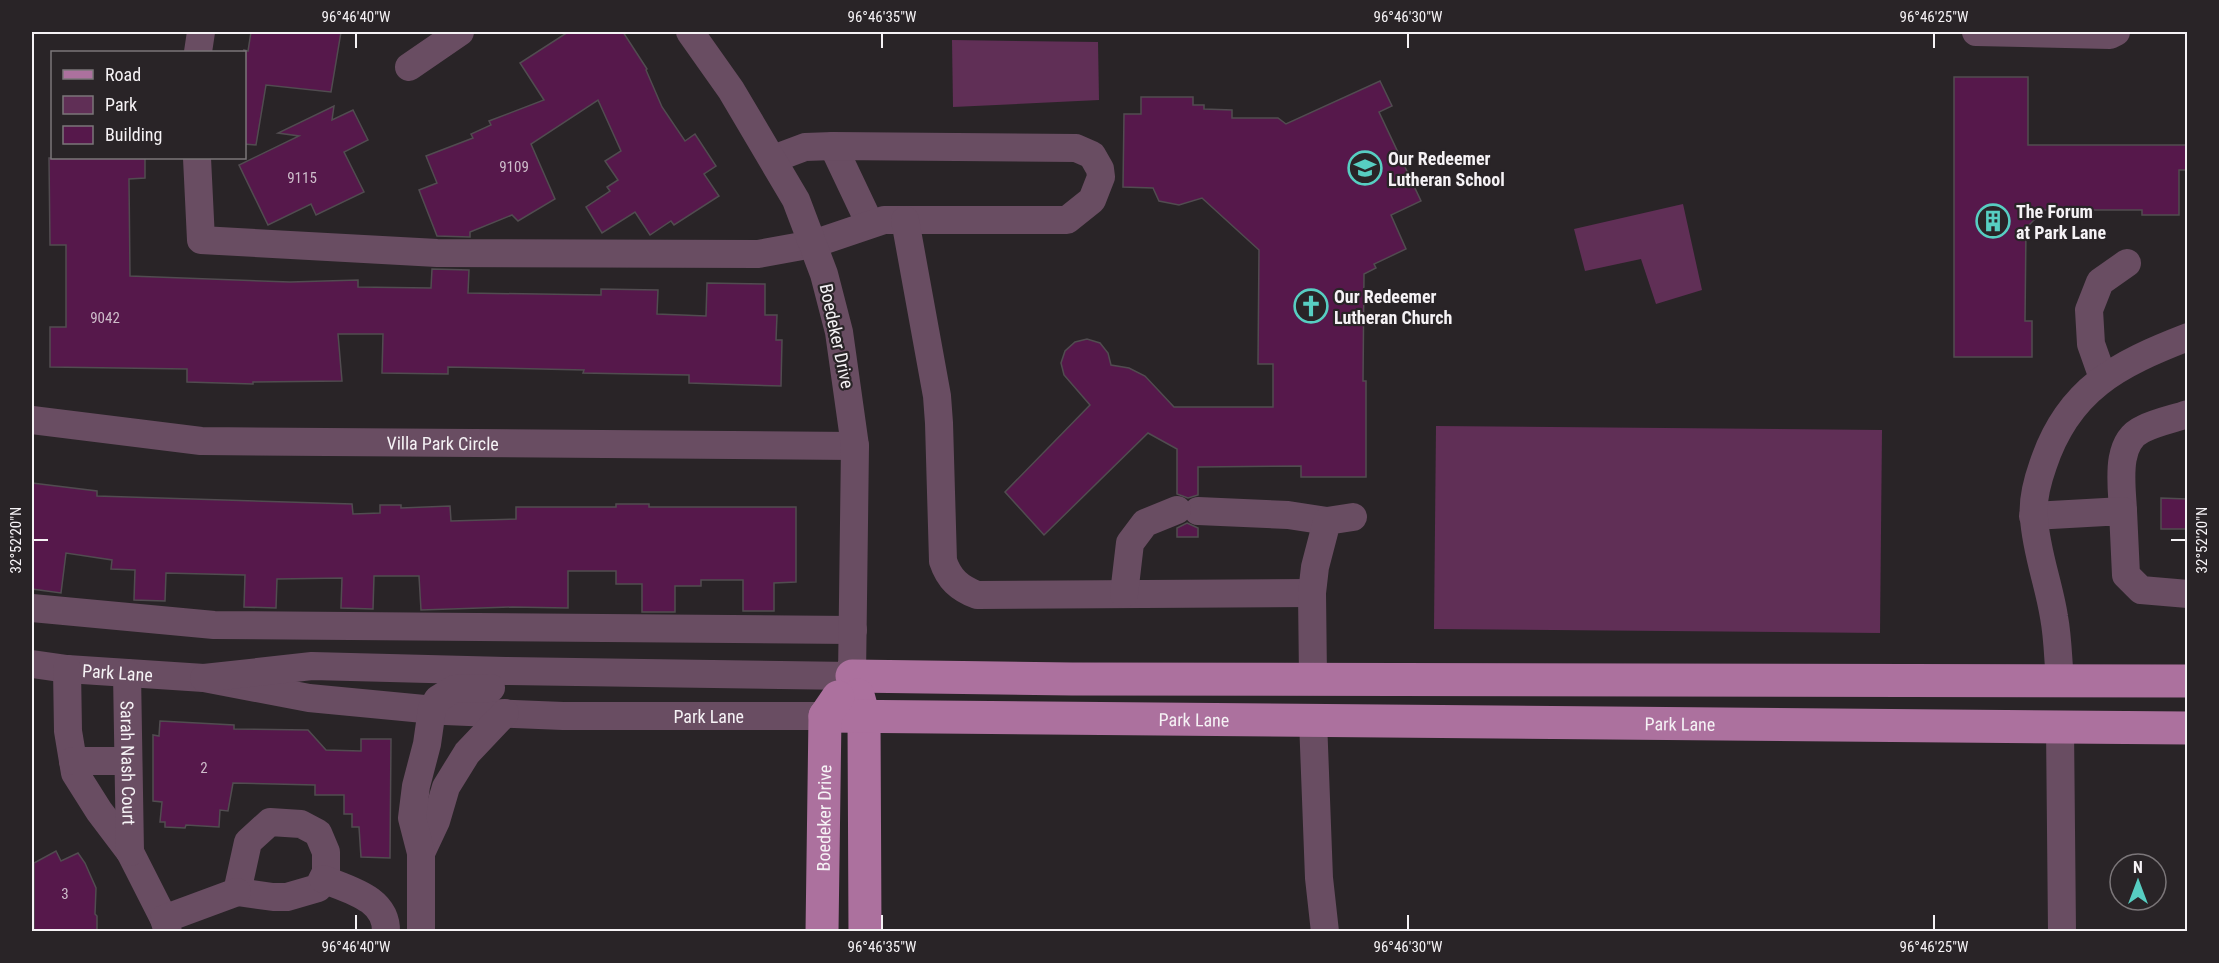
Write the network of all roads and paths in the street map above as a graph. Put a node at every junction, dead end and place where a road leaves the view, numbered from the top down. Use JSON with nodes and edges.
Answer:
{"nodes":[{"id":1,"x":201,"y":32,"type":"edge"},
{"id":2,"x":460,"y":32,"type":"edge"},
{"id":3,"x":690,"y":32,"type":"edge"},
{"id":4,"x":1976,"y":32,"type":"edge"},
{"id":5,"x":2116,"y":32,"type":"edge"},
{"id":6,"x":198,"y":51,"type":"edge"},
{"id":7,"x":408,"y":67,"type":"dead end"},
{"id":8,"x":833,"y":146,"type":"junction"},
{"id":9,"x":197,"y":159,"type":"edge"},
{"id":10,"x":773,"y":159,"type":"junction"},
{"id":11,"x":905,"y":220,"type":"junction"},
{"id":12,"x":870,"y":224,"type":"junction"},
{"id":13,"x":813,"y":244,"type":"junction"},
{"id":14,"x":2127,"y":263,"type":"dead end"},
{"id":15,"x":2187,"y":337,"type":"edge"},
{"id":16,"x":2103,"y":378,"type":"junction"},
{"id":17,"x":2187,"y":414,"type":"edge"},
{"id":18,"x":32,"y":420,"type":"edge"},
{"id":19,"x":855,"y":446,"type":"junction"},
{"id":20,"x":2123,"y":512,"type":"junction"},
{"id":21,"x":2033,"y":516,"type":"junction"},
{"id":22,"x":1312,"y":593,"type":"junction"},
{"id":23,"x":1124,"y":594,"type":"junction"},
{"id":24,"x":2187,"y":594,"type":"edge"},
{"id":25,"x":32,"y":608,"type":"edge"},
{"id":26,"x":853,"y":630,"type":"junction"},
{"id":27,"x":32,"y":664,"type":"edge"},
{"id":28,"x":67,"y":669,"type":"junction"},
{"id":29,"x":506,"y":671,"type":"junction"},
{"id":30,"x":127,"y":673,"type":"junction"},
{"id":31,"x":852,"y":676,"type":"junction"},
{"id":32,"x":204,"y":678,"type":"junction"},
{"id":33,"x":1312,"y":678,"type":"junction"},
{"id":34,"x":2060,"y":681,"type":"junction"},
{"id":35,"x":2187,"y":681,"type":"edge"},
{"id":36,"x":432,"y":709,"type":"junction"},
{"id":37,"x":505,"y":713,"type":"junction"},
{"id":38,"x":825,"y":716,"type":"junction"},
{"id":39,"x":864,"y":717,"type":"junction"},
{"id":40,"x":1313,"y":720,"type":"junction"},
{"id":41,"x":2061,"y":727,"type":"junction"},
{"id":42,"x":2187,"y":728,"type":"edge"},
{"id":43,"x":73,"y":761,"type":"junction"},
{"id":44,"x":128,"y":761,"type":"junction"},
{"id":45,"x":130,"y":852,"type":"junction"},
{"id":46,"x":421,"y":853,"type":"junction"},
{"id":47,"x":323,"y":879,"type":"junction"},
{"id":48,"x":237,"y":892,"type":"junction"},
{"id":49,"x":166,"y":925,"type":"edge"},
{"id":50,"x":386,"y":932,"type":"edge"},
{"id":51,"x":421,"y":932,"type":"edge"},
{"id":52,"x":822,"y":932,"type":"edge"},
{"id":53,"x":865,"y":932,"type":"edge"},
{"id":54,"x":1325,"y":932,"type":"edge"},
{"id":55,"x":2061,"y":932,"type":"edge"}],
"edges":[{"from":1,"to":6,"type":"street"},
{"from":2,"to":7,"type":"street"},
{"from":3,"to":10,"type":"street","name":"Boedeker Drive"},
{"from":4,"to":5,"type":"street"},
{"from":8,"to":10,"type":"street"},
{"from":8,"to":11,"type":"street"},
{"from":8,"to":12,"type":"street"},
{"from":9,"to":13,"type":"street"},
{"from":10,"to":13,"type":"street","name":"Boedeker Drive"},
{"from":11,"to":12,"type":"street"},
{"from":11,"to":23,"type":"street"},
{"from":12,"to":13,"type":"street"},
{"from":13,"to":19,"type":"street","name":"Boedeker Drive"},
{"from":14,"to":16,"type":"street"},
{"from":15,"to":16,"type":"street"},
{"from":16,"to":21,"type":"street"},
{"from":17,"to":20,"type":"street"},
{"from":18,"to":19,"type":"street","name":"Villa Park Circle"},
{"from":19,"to":26,"type":"street","name":"Boedeker Drive"},
{"from":20,"to":21,"type":"street"},
{"from":20,"to":24,"type":"street"},
{"from":21,"to":34,"type":"street"},
{"from":22,"to":23,"type":"street"},
{"from":22,"to":23,"type":"street"},
{"from":22,"to":33,"type":"street"},
{"from":25,"to":26,"type":"street"},
{"from":26,"to":31,"type":"street","name":"Boedeker Drive"},
{"from":27,"to":28,"type":"street","name":"Park Lane"},
{"from":28,"to":30,"type":"street","name":"Park Lane"},
{"from":28,"to":43,"type":"street","name":"Sarah Nash Court"},
{"from":29,"to":31,"type":"street","name":"Park Lane"},
{"from":29,"to":32,"type":"street","name":"Park Lane"},
{"from":29,"to":36,"type":"street"},
{"from":30,"to":32,"type":"street","name":"Park Lane"},
{"from":30,"to":44,"type":"street","name":"Sarah Nash Court"},
{"from":31,"to":33,"type":"main road","name":"Park Lane"},
{"from":31,"to":38,"type":"main road"},
{"from":31,"to":39,"type":"main road","name":"Boedeker Drive"},
{"from":32,"to":36,"type":"street","name":"Park Lane"},
{"from":33,"to":34,"type":"main road","name":"Park Lane"},
{"from":33,"to":40,"type":"main road"},
{"from":34,"to":35,"type":"main road","name":"Park Lane"},
{"from":34,"to":41,"type":"main road"},
{"from":36,"to":37,"type":"street","name":"Park Lane"},
{"from":36,"to":46,"type":"street"},
{"from":37,"to":38,"type":"street","name":"Park Lane"},
{"from":37,"to":46,"type":"street"},
{"from":38,"to":39,"type":"main road","name":"Park Lane"},
{"from":38,"to":52,"type":"main road","name":"Boedeker Drive"},
{"from":39,"to":40,"type":"main road","name":"Park Lane"},
{"from":39,"to":53,"type":"main road","name":"Boedeker Drive"},
{"from":40,"to":41,"type":"main road","name":"Park Lane"},
{"from":40,"to":54,"type":"street"},
{"from":41,"to":42,"type":"main road","name":"Park Lane"},
{"from":41,"to":55,"type":"street"},
{"from":43,"to":44,"type":"street"},
{"from":43,"to":45,"type":"street","name":"Sarah Nash Court"},
{"from":44,"to":45,"type":"street","name":"Sarah Nash Court"},
{"from":45,"to":49,"type":"street","name":"Sarah Nash Court"},
{"from":46,"to":51,"type":"street"},
{"from":47,"to":48,"type":"street"},
{"from":47,"to":48,"type":"street"},
{"from":47,"to":50,"type":"street"},
{"from":48,"to":49,"type":"street"}]}
